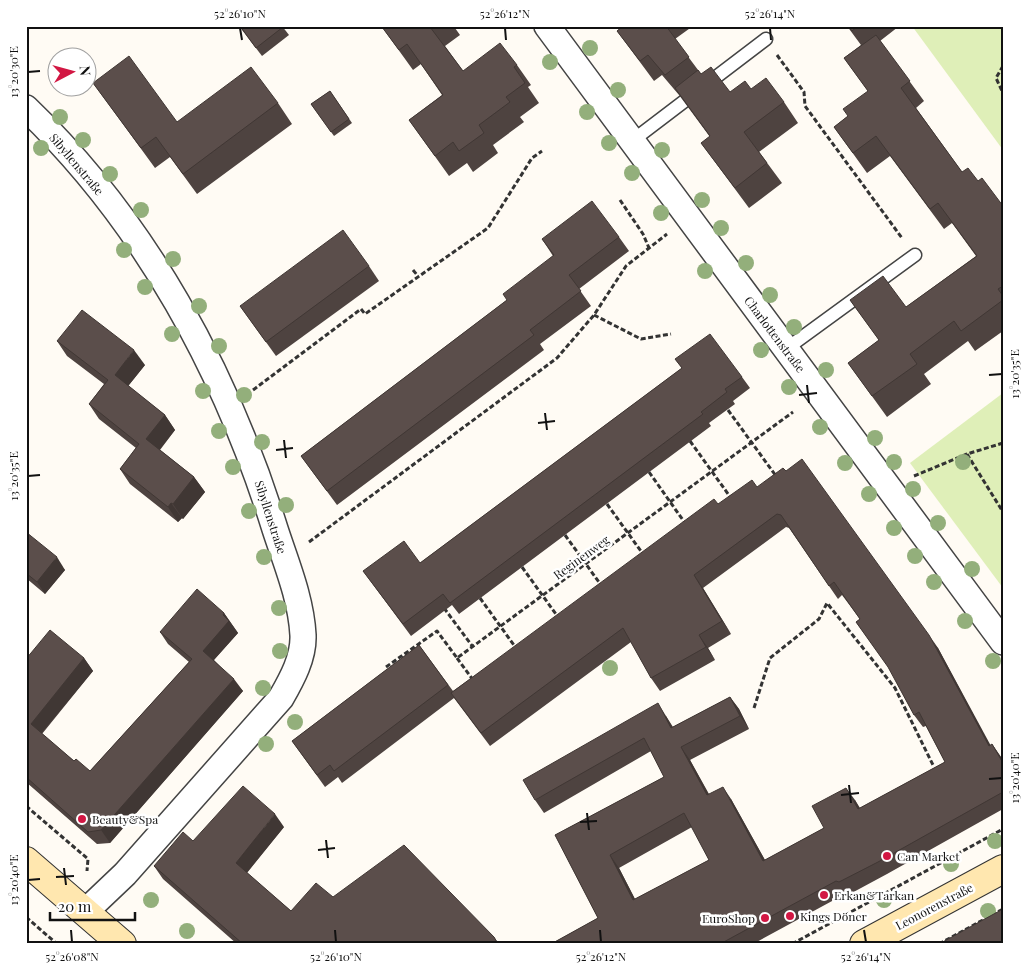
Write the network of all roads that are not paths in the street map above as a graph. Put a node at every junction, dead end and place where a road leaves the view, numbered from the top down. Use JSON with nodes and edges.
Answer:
{"nodes":[{"id":1,"x":547,"y":26,"type":"edge"},
{"id":2,"x":766,"y":39,"type":"road end"},
{"id":3,"x":26,"y":108,"type":"edge"},
{"id":4,"x":632,"y":141,"type":"junction"},
{"id":5,"x":915,"y":256,"type":"road end"},
{"id":6,"x":786,"y":349,"type":"junction"},
{"id":7,"x":1003,"y":642,"type":"edge"},
{"id":8,"x":26,"y":861,"type":"edge"},
{"id":9,"x":1003,"y":869,"type":"edge"},
{"id":10,"x":84,"y":912,"type":"junction"},
{"id":11,"x":122,"y":944,"type":"edge"},
{"id":12,"x":864,"y":944,"type":"edge"}],
"edges":[{"from":1,"to":4,"type":"street","name":"Charlottenstraße"},
{"from":2,"to":4,"type":"lane"},
{"from":3,"to":10,"type":"street","name":"Sibyllenstraße"},
{"from":4,"to":6,"type":"street","name":"Charlottenstraße"},
{"from":5,"to":6,"type":"lane"},
{"from":6,"to":7,"type":"street","name":"Charlottenstraße"},
{"from":8,"to":10,"type":"main road"},
{"from":9,"to":12,"type":"main road","name":"Leonorenstraße"},
{"from":10,"to":11,"type":"main road"}]}
